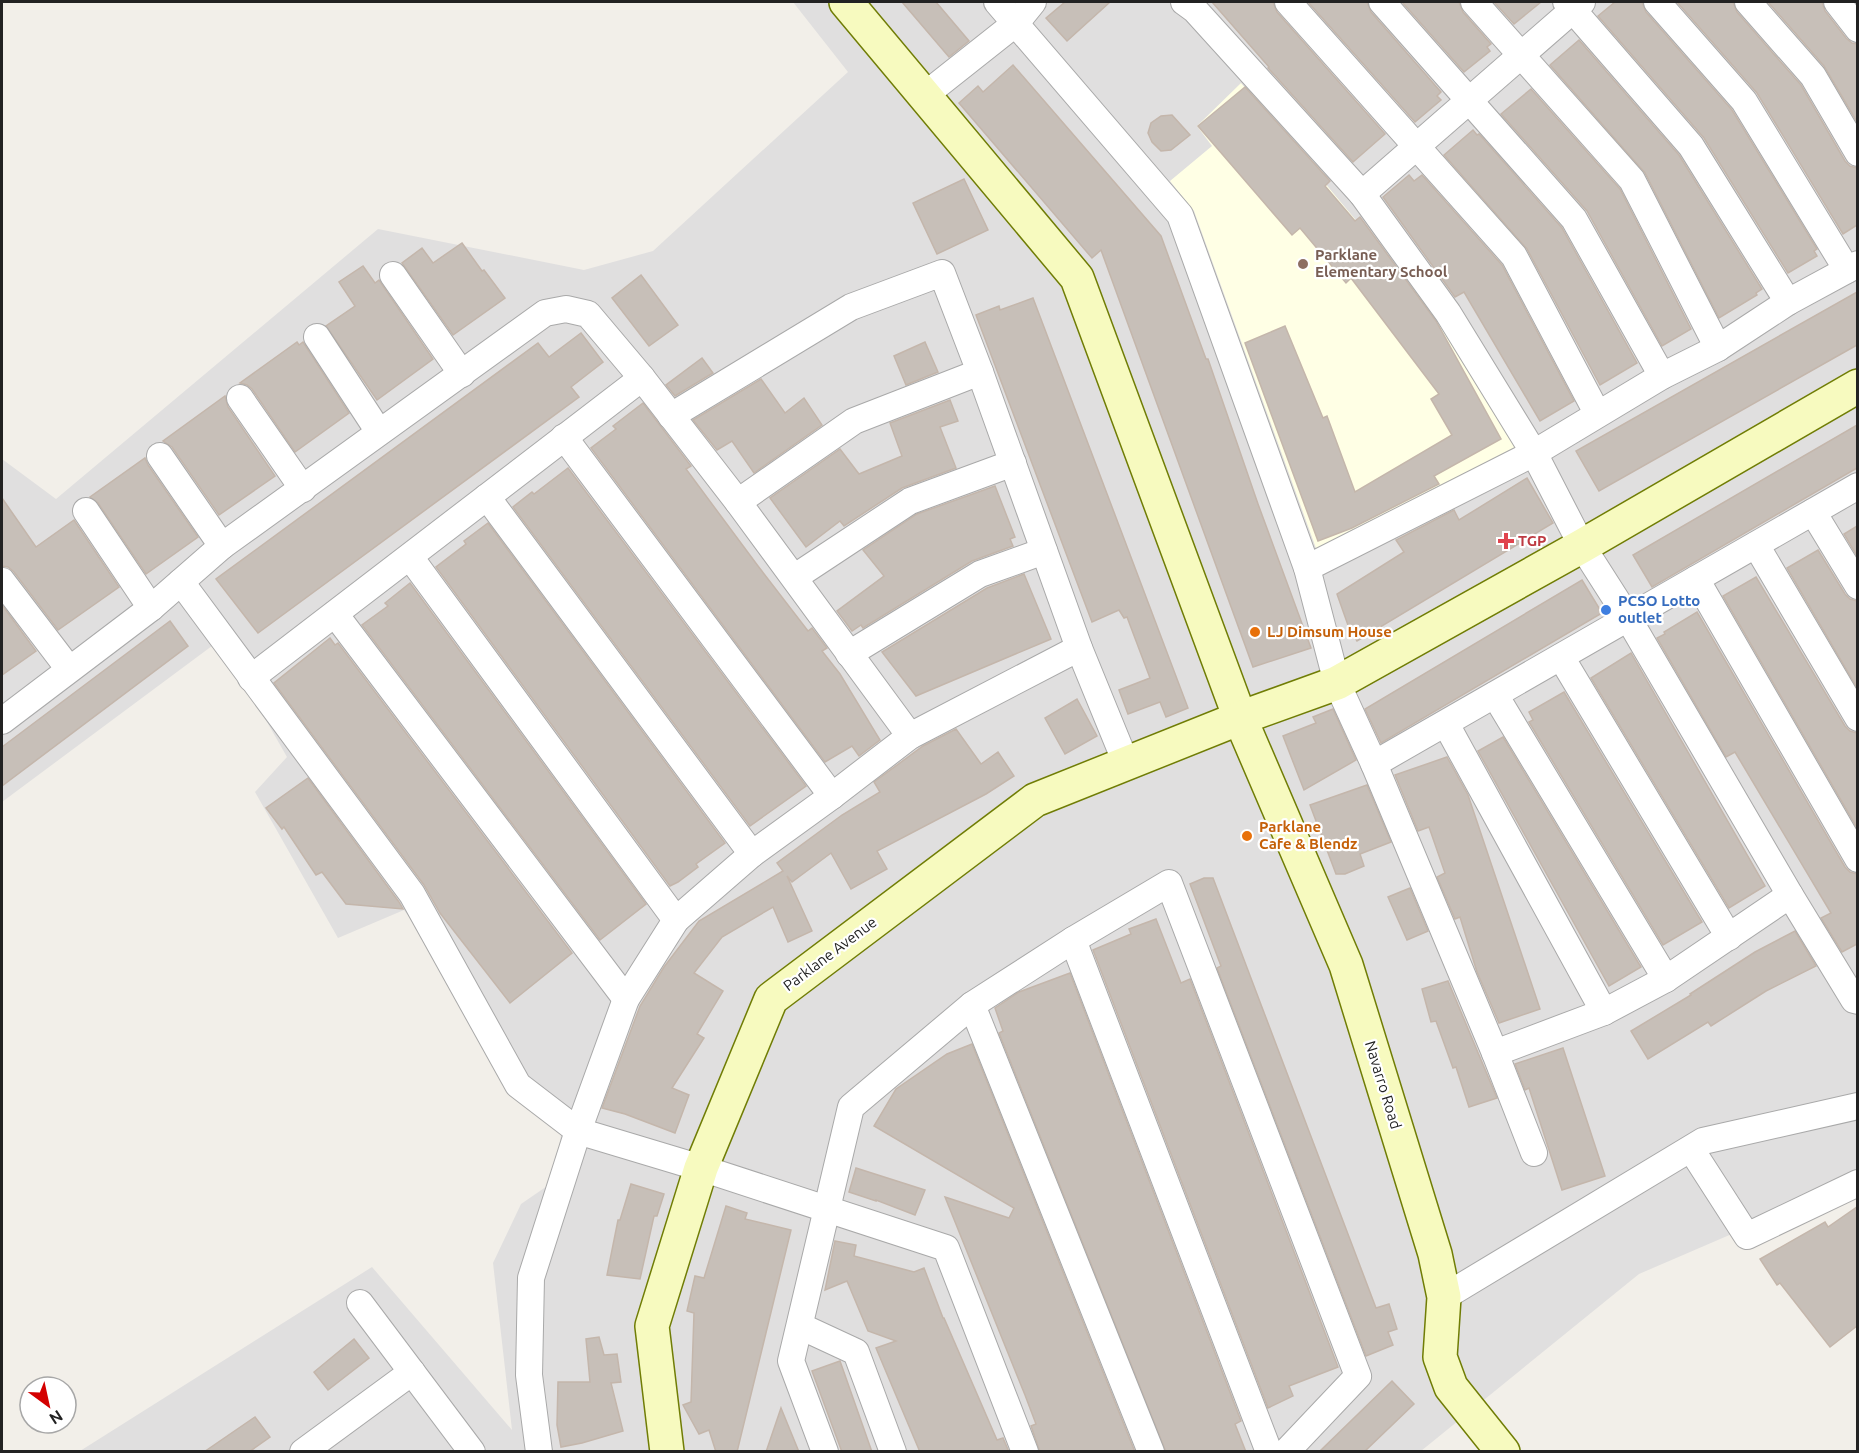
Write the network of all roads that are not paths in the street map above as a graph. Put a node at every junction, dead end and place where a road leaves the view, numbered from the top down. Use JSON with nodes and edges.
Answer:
{"nodes":[{"id":1,"x":846,"y":2,"type":"edge"},
{"id":2,"x":997,"y":2,"type":"edge"},
{"id":3,"x":1033,"y":2,"type":"edge"},
{"id":4,"x":1184,"y":2,"type":"edge"},
{"id":5,"x":1288,"y":2,"type":"edge"},
{"id":6,"x":1383,"y":2,"type":"edge"},
{"id":7,"x":1474,"y":2,"type":"edge"},
{"id":8,"x":1657,"y":2,"type":"edge"},
{"id":9,"x":1748,"y":2,"type":"edge"},
{"id":10,"x":1837,"y":2,"type":"edge"},
{"id":11,"x":1574,"y":4,"type":"edge"},
{"id":12,"x":1016,"y":22,"type":"junction"},
{"id":13,"x":1857,"y":29,"type":"edge"},
{"id":14,"x":1522,"y":55,"type":"junction"},
{"id":15,"x":925,"y":95,"type":"junction"},
{"id":16,"x":1469,"y":101,"type":"junction"},
{"id":17,"x":1418,"y":146,"type":"junction"},
{"id":18,"x":1857,"y":153,"type":"edge"},
{"id":19,"x":1362,"y":194,"type":"junction"},
{"id":20,"x":1852,"y":267,"type":"edge"},
{"id":21,"x":393,"y":274,"type":"dead end"},
{"id":22,"x":1788,"y":302,"type":"junction"},
{"id":23,"x":316,"y":337,"type":"dead end"},
{"id":24,"x":1718,"y":348,"type":"junction"},
{"id":25,"x":980,"y":372,"type":"junction"},
{"id":26,"x":462,"y":374,"type":"junction"},
{"id":27,"x":1662,"y":376,"type":"junction"},
{"id":28,"x":642,"y":378,"type":"junction"},
{"id":29,"x":1857,"y":386,"type":"edge"},
{"id":30,"x":240,"y":398,"type":"dead end"},
{"id":31,"x":1597,"y":413,"type":"junction"},
{"id":32,"x":670,"y":416,"type":"junction"},
{"id":33,"x":379,"y":432,"type":"junction"},
{"id":34,"x":564,"y":437,"type":"junction"},
{"id":35,"x":1534,"y":453,"type":"junction"},
{"id":36,"x":160,"y":456,"type":"dead end"},
{"id":37,"x":1012,"y":463,"type":"junction"},
{"id":38,"x":1857,"y":486,"type":"edge"},
{"id":39,"x":303,"y":489,"type":"junction"},
{"id":40,"x":487,"y":496,"type":"junction"},
{"id":41,"x":738,"y":502,"type":"junction"},
{"id":42,"x":86,"y":511,"type":"dead end"},
{"id":43,"x":1813,"y":512,"type":"junction"},
{"id":44,"x":1756,"y":545,"type":"junction"},
{"id":45,"x":222,"y":546,"type":"junction"},
{"id":46,"x":1581,"y":546,"type":"junction"},
{"id":47,"x":1044,"y":551,"type":"junction"},
{"id":48,"x":410,"y":557,"type":"junction"},
{"id":49,"x":1307,"y":568,"type":"junction"},
{"id":50,"x":795,"y":577,"type":"junction"},
{"id":51,"x":1696,"y":579,"type":"junction"},
{"id":52,"x":2,"y":581,"type":"edge"},
{"id":53,"x":181,"y":582,"type":"junction"},
{"id":54,"x":1857,"y":586,"type":"edge"},
{"id":55,"x":151,"y":608,"type":"junction"},
{"id":56,"x":335,"y":614,"type":"junction"},
{"id":57,"x":1629,"y":618,"type":"junction"},
{"id":58,"x":1079,"y":648,"type":"junction"},
{"id":59,"x":849,"y":654,"type":"junction"},
{"id":60,"x":1561,"y":657,"type":"junction"},
{"id":61,"x":69,"y":669,"type":"junction"},
{"id":62,"x":251,"y":678,"type":"junction"},
{"id":63,"x":1337,"y":683,"type":"junction"},
{"id":64,"x":1495,"y":695,"type":"junction"},
{"id":65,"x":1240,"y":718,"type":"junction"},
{"id":66,"x":1857,"y":718,"type":"edge"},
{"id":67,"x":2,"y":721,"type":"edge"},
{"id":68,"x":1446,"y":724,"type":"junction"},
{"id":69,"x":910,"y":736,"type":"junction"},
{"id":70,"x":1126,"y":762,"type":"junction"},
{"id":71,"x":1374,"y":765,"type":"junction"},
{"id":72,"x":832,"y":796,"type":"junction"},
{"id":73,"x":752,"y":854,"type":"junction"},
{"id":74,"x":1857,"y":859,"type":"edge"},
{"id":75,"x":1790,"y":895,"type":"junction"},
{"id":76,"x":676,"y":920,"type":"junction"},
{"id":77,"x":1729,"y":937,"type":"junction"},
{"id":78,"x":1073,"y":940,"type":"junction"},
{"id":79,"x":1666,"y":979,"type":"junction"},
{"id":80,"x":626,"y":999,"type":"junction"},
{"id":81,"x":1857,"y":1001,"type":"edge"},
{"id":82,"x":972,"y":1005,"type":"junction"},
{"id":83,"x":1604,"y":1012,"type":"junction"},
{"id":84,"x":1495,"y":1053,"type":"junction"},
{"id":85,"x":1857,"y":1106,"type":"edge"},
{"id":86,"x":578,"y":1131,"type":"junction"},
{"id":87,"x":1691,"y":1149,"type":"junction"},
{"id":88,"x":1534,"y":1153,"type":"dead end"},
{"id":89,"x":701,"y":1168,"type":"junction"},
{"id":90,"x":1857,"y":1183,"type":"edge"},
{"id":91,"x":827,"y":1209,"type":"junction"},
{"id":92,"x":1444,"y":1297,"type":"junction"},
{"id":93,"x":360,"y":1303,"type":"dead end"},
{"id":94,"x":800,"y":1326,"type":"junction"},
{"id":95,"x":412,"y":1372,"type":"junction"},
{"id":96,"x":303,"y":1452,"type":"edge"},
{"id":97,"x":472,"y":1452,"type":"edge"},
{"id":98,"x":539,"y":1452,"type":"edge"},
{"id":99,"x":667,"y":1452,"type":"edge"},
{"id":100,"x":825,"y":1452,"type":"edge"},
{"id":101,"x":893,"y":1452,"type":"edge"},
{"id":102,"x":1025,"y":1452,"type":"edge"},
{"id":103,"x":1151,"y":1452,"type":"edge"},
{"id":104,"x":1269,"y":1452,"type":"edge"},
{"id":105,"x":1286,"y":1452,"type":"edge"},
{"id":106,"x":1503,"y":1452,"type":"edge"}],
"edges":[{"from":1,"to":15,"type":"street","name":"Navarro Road"},
{"from":2,"to":12,"type":"street"},
{"from":3,"to":12,"type":"street"},
{"from":4,"to":19,"type":"street"},
{"from":5,"to":17,"type":"street"},
{"from":6,"to":16,"type":"street"},
{"from":7,"to":14,"type":"street"},
{"from":8,"to":20,"type":"street"},
{"from":9,"to":18,"type":"street"},
{"from":10,"to":13,"type":"street"},
{"from":11,"to":14,"type":"street"},
{"from":11,"to":22,"type":"street"},
{"from":12,"to":15,"type":"street"},
{"from":12,"to":49,"type":"street"},
{"from":14,"to":16,"type":"street"},
{"from":14,"to":24,"type":"street"},
{"from":15,"to":65,"type":"street","name":"Navarro Road"},
{"from":16,"to":17,"type":"street"},
{"from":16,"to":27,"type":"street"},
{"from":17,"to":19,"type":"street"},
{"from":17,"to":31,"type":"street"},
{"from":19,"to":35,"type":"street"},
{"from":20,"to":22,"type":"street"},
{"from":21,"to":26,"type":"street"},
{"from":22,"to":24,"type":"street"},
{"from":23,"to":33,"type":"street"},
{"from":24,"to":27,"type":"street"},
{"from":25,"to":32,"type":"street"},
{"from":25,"to":37,"type":"street"},
{"from":25,"to":41,"type":"street"},
{"from":26,"to":28,"type":"street"},
{"from":26,"to":33,"type":"street"},
{"from":27,"to":31,"type":"street"},
{"from":28,"to":32,"type":"street"},
{"from":28,"to":34,"type":"street"},
{"from":29,"to":46,"type":"street","name":"Parklane Avenue"},
{"from":30,"to":39,"type":"street"},
{"from":31,"to":35,"type":"street"},
{"from":32,"to":41,"type":"street"},
{"from":33,"to":39,"type":"street"},
{"from":34,"to":40,"type":"street"},
{"from":34,"to":72,"type":"street"},
{"from":35,"to":46,"type":"street"},
{"from":35,"to":49,"type":"street"},
{"from":36,"to":45,"type":"street"},
{"from":37,"to":47,"type":"street"},
{"from":37,"to":50,"type":"street"},
{"from":38,"to":43,"type":"street"},
{"from":39,"to":45,"type":"street"},
{"from":40,"to":48,"type":"street"},
{"from":40,"to":73,"type":"street"},
{"from":41,"to":50,"type":"street"},
{"from":42,"to":55,"type":"street"},
{"from":43,"to":44,"type":"street"},
{"from":43,"to":54,"type":"street"},
{"from":44,"to":51,"type":"street"},
{"from":44,"to":66,"type":"street"},
{"from":45,"to":53,"type":"street"},
{"from":46,"to":57,"type":"street"},
{"from":46,"to":63,"type":"street","name":"Parklane Avenue"},
{"from":47,"to":58,"type":"street"},
{"from":47,"to":59,"type":"street"},
{"from":48,"to":56,"type":"street"},
{"from":48,"to":76,"type":"street"},
{"from":49,"to":63,"type":"street"},
{"from":50,"to":59,"type":"street"},
{"from":51,"to":57,"type":"street"},
{"from":51,"to":74,"type":"street"},
{"from":52,"to":61,"type":"street"},
{"from":53,"to":55,"type":"street"},
{"from":53,"to":62,"type":"street"},
{"from":55,"to":61,"type":"street"},
{"from":56,"to":62,"type":"street"},
{"from":56,"to":80,"type":"street"},
{"from":57,"to":60,"type":"street"},
{"from":57,"to":75,"type":"street"},
{"from":58,"to":69,"type":"street"},
{"from":58,"to":70,"type":"street"},
{"from":59,"to":69,"type":"street"},
{"from":60,"to":64,"type":"street"},
{"from":60,"to":77,"type":"street"},
{"from":61,"to":67,"type":"street"},
{"from":62,"to":86,"type":"street"},
{"from":63,"to":65,"type":"street","name":"Parklane Avenue"},
{"from":63,"to":71,"type":"street"},
{"from":64,"to":68,"type":"street"},
{"from":64,"to":79,"type":"street"},
{"from":65,"to":70,"type":"street","name":"Parklane Avenue"},
{"from":65,"to":92,"type":"street","name":"Navarro Road"},
{"from":68,"to":71,"type":"street"},
{"from":68,"to":83,"type":"street"},
{"from":69,"to":72,"type":"street"},
{"from":70,"to":89,"type":"street","name":"Parklane Avenue"},
{"from":71,"to":84,"type":"street"},
{"from":72,"to":73,"type":"street"},
{"from":73,"to":76,"type":"street"},
{"from":75,"to":77,"type":"street"},
{"from":75,"to":81,"type":"street"},
{"from":76,"to":80,"type":"street"},
{"from":77,"to":79,"type":"street"},
{"from":78,"to":82,"type":"street"},
{"from":78,"to":104,"type":"street"},
{"from":78,"to":105,"type":"street"},
{"from":79,"to":83,"type":"street"},
{"from":80,"to":86,"type":"street"},
{"from":82,"to":91,"type":"street"},
{"from":82,"to":103,"type":"street"},
{"from":83,"to":84,"type":"street"},
{"from":84,"to":88,"type":"street"},
{"from":85,"to":87,"type":"street"},
{"from":86,"to":89,"type":"street"},
{"from":86,"to":98,"type":"street"},
{"from":87,"to":90,"type":"street"},
{"from":87,"to":92,"type":"street"},
{"from":89,"to":91,"type":"street"},
{"from":89,"to":99,"type":"street","name":"Parklane Avenue"},
{"from":91,"to":94,"type":"street"},
{"from":91,"to":102,"type":"street"},
{"from":92,"to":106,"type":"street","name":"Navarro Road"},
{"from":93,"to":95,"type":"street"},
{"from":94,"to":100,"type":"street"},
{"from":94,"to":101,"type":"street"},
{"from":95,"to":96,"type":"street"},
{"from":95,"to":97,"type":"street"}]}
